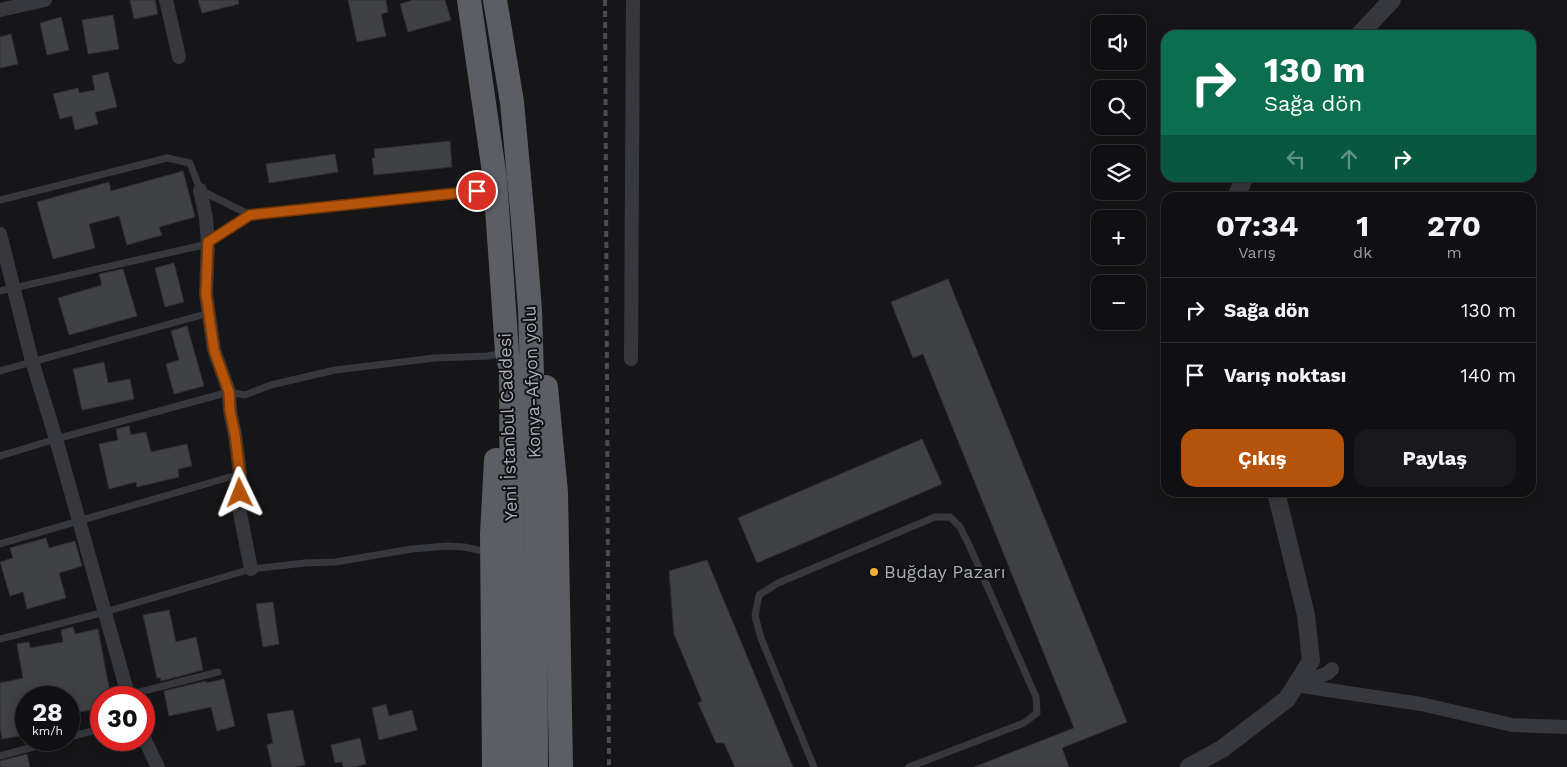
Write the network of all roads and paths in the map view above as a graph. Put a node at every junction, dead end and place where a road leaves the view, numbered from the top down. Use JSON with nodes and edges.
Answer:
{"nodes":[{"id":1,"x":45,"y":0,"type":"edge"},
{"id":2,"x":166,"y":0,"type":"edge"},
{"id":3,"x":469,"y":0,"type":"edge"},
{"id":4,"x":495,"y":0,"type":"edge"},
{"id":5,"x":633,"y":0,"type":"edge"},
{"id":6,"x":1392,"y":0,"type":"edge"},
{"id":7,"x":0,"y":10,"type":"edge"},
{"id":8,"x":1364,"y":30,"type":"edge"},
{"id":9,"x":179,"y":57,"type":"dead end"},
{"id":10,"x":496,"y":189,"type":"junction"},
{"id":11,"x":200,"y":190,"type":"junction"},
{"id":12,"x":0,"y":200,"type":"edge"},
{"id":13,"x":250,"y":215,"type":"junction"},
{"id":14,"x":0,"y":234,"type":"edge"},
{"id":15,"x":208,"y":242,"type":"junction"},
{"id":16,"x":6,"y":289,"type":"edge"},
{"id":17,"x":530,"y":310,"type":"junction"},
{"id":18,"x":210,"y":312,"type":"junction"},
{"id":19,"x":507,"y":352,"type":"junction"},
{"id":20,"x":631,"y":359,"type":"dead end"},
{"id":21,"x":32,"y":361,"type":"junction"},
{"id":22,"x":0,"y":371,"type":"edge"},
{"id":23,"x":229,"y":392,"type":"junction"},
{"id":24,"x":56,"y":439,"type":"junction"},
{"id":25,"x":0,"y":456,"type":"edge"},
{"id":26,"x":240,"y":474,"type":"junction"},
{"id":27,"x":1277,"y":497,"type":"edge"},
{"id":28,"x":78,"y":520,"type":"junction"},
{"id":29,"x":0,"y":544,"type":"edge"},
{"id":30,"x":493,"y":553,"type":"junction"},
{"id":31,"x":251,"y":569,"type":"junction"},
{"id":32,"x":523,"y":602,"type":"junction"},
{"id":33,"x":105,"y":612,"type":"junction"},
{"id":34,"x":0,"y":639,"type":"edge"},
{"id":35,"x":1332,"y":669,"type":"dead end"},
{"id":36,"x":218,"y":672,"type":"dead end"},
{"id":37,"x":1295,"y":685,"type":"junction"},
{"id":38,"x":126,"y":686,"type":"edge"},
{"id":39,"x":155,"y":689,"type":"edge"},
{"id":40,"x":1567,"y":727,"type":"edge"},
{"id":41,"x":18,"y":751,"type":"edge"},
{"id":42,"x":150,"y":751,"type":"edge"},
{"id":43,"x":0,"y":756,"type":"edge"},
{"id":44,"x":158,"y":767,"type":"edge"},
{"id":45,"x":494,"y":767,"type":"edge"},
{"id":46,"x":513,"y":767,"type":"edge"},
{"id":47,"x":536,"y":767,"type":"edge"},
{"id":48,"x":561,"y":767,"type":"edge"},
{"id":49,"x":814,"y":767,"type":"edge"},
{"id":50,"x":910,"y":767,"type":"edge"},
{"id":51,"x":1189,"y":767,"type":"edge"}],
"edges":[{"from":1,"to":7,"type":"street"},
{"from":2,"to":9,"type":"street"},
{"from":3,"to":10,"type":"highway","name":"Yeni İstanbul Caddesi"},
{"from":4,"to":17,"type":"highway","name":"Konya-Afyon yolu"},
{"from":5,"to":20,"type":"street"},
{"from":6,"to":8,"type":"street"},
{"from":10,"to":13,"type":"lane"},
{"from":10,"to":19,"type":"highway","name":"Yeni İstanbul Caddesi"},
{"from":11,"to":12,"type":"lane"},
{"from":11,"to":13,"type":"lane"},
{"from":11,"to":15,"type":"street"},
{"from":13,"to":15,"type":"lane"},
{"from":14,"to":16,"type":"street"},
{"from":15,"to":16,"type":"lane"},
{"from":15,"to":18,"type":"street"},
{"from":16,"to":21,"type":"street"},
{"from":17,"to":32,"type":"highway","name":"Konya-Afyon yolu"},
{"from":17,"to":48,"type":"highway"},
{"from":18,"to":21,"type":"lane"},
{"from":18,"to":23,"type":"street"},
{"from":19,"to":23,"type":"lane"},
{"from":19,"to":30,"type":"highway"},
{"from":19,"to":32,"type":"highway","name":"Yeni İstanbul Caddesi"},
{"from":21,"to":22,"type":"lane"},
{"from":21,"to":24,"type":"street"},
{"from":23,"to":24,"type":"lane"},
{"from":23,"to":26,"type":"street"},
{"from":24,"to":25,"type":"lane"},
{"from":24,"to":28,"type":"street"},
{"from":26,"to":28,"type":"lane"},
{"from":26,"to":31,"type":"street"},
{"from":27,"to":37,"type":"street"},
{"from":28,"to":29,"type":"lane"},
{"from":28,"to":33,"type":"street"},
{"from":30,"to":31,"type":"lane"},
{"from":30,"to":45,"type":"highway"},
{"from":31,"to":33,"type":"lane"},
{"from":32,"to":46,"type":"highway","name":"Yeni İstanbul Caddesi"},
{"from":32,"to":47,"type":"highway","name":"Konya-Afyon yolu"},
{"from":33,"to":34,"type":"lane"},
{"from":33,"to":38,"type":"street"},
{"from":35,"to":37,"type":"street"},
{"from":36,"to":39,"type":"lane"},
{"from":37,"to":40,"type":"street"},
{"from":37,"to":51,"type":"street"},
{"from":41,"to":43,"type":"lane"},
{"from":42,"to":44,"type":"street"},
{"from":49,"to":50,"type":"lane"}]}
